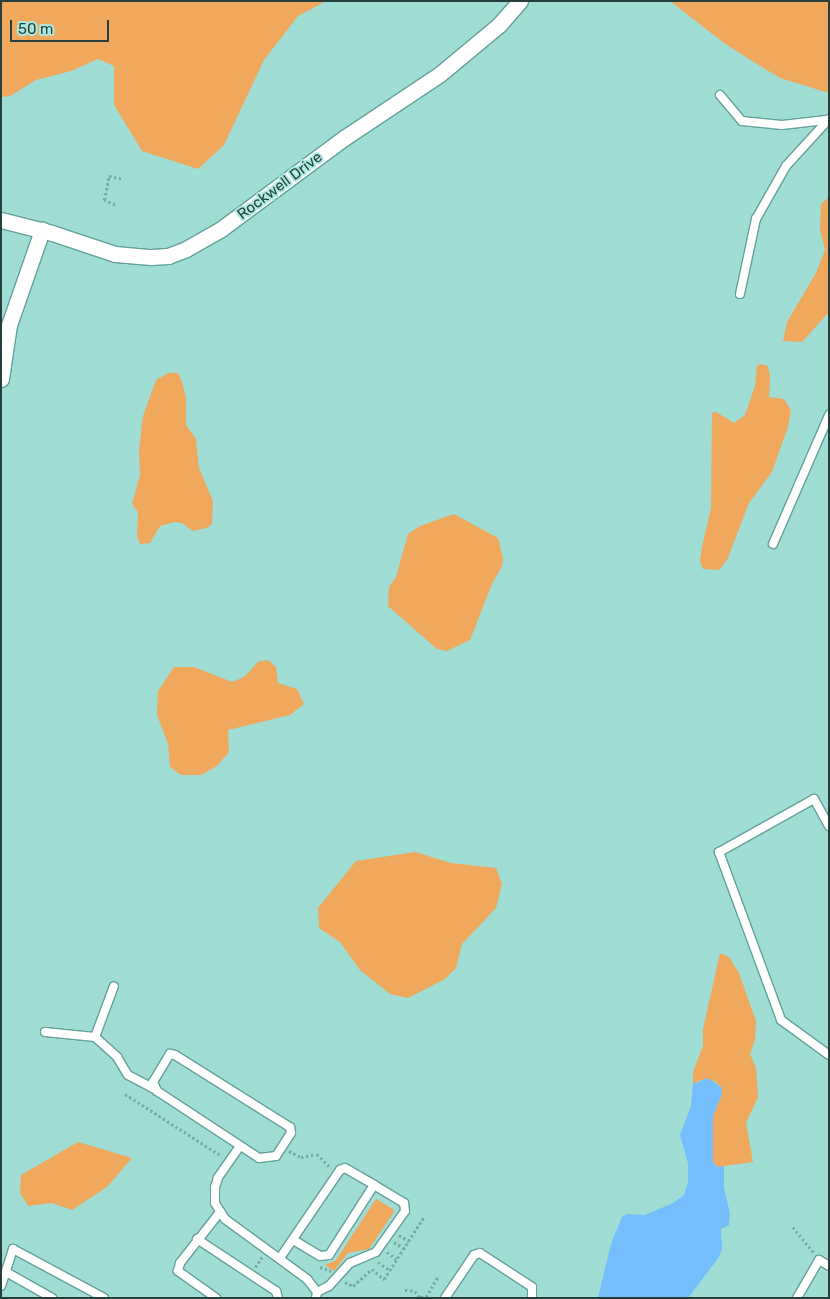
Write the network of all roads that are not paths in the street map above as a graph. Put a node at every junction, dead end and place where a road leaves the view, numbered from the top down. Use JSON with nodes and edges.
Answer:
{"nodes":[{"id":1,"x":520,"y":1,"type":"edge"},
{"id":2,"x":720,"y":95,"type":"dead end"},
{"id":3,"x":827,"y":119,"type":"edge"},
{"id":4,"x":1,"y":220,"type":"edge"},
{"id":5,"x":42,"y":230,"type":"junction"},
{"id":6,"x":740,"y":294,"type":"dead end"},
{"id":7,"x":1,"y":379,"type":"edge"},
{"id":8,"x":829,"y":416,"type":"edge"},
{"id":9,"x":773,"y":544,"type":"dead end"},
{"id":10,"x":829,"y":826,"type":"edge"},
{"id":11,"x":114,"y":986,"type":"dead end"},
{"id":12,"x":45,"y":1032,"type":"dead end"},
{"id":13,"x":95,"y":1037,"type":"junction"},
{"id":14,"x":829,"y":1055,"type":"edge"},
{"id":15,"x":156,"y":1090,"type":"junction"},
{"id":16,"x":240,"y":1146,"type":"junction"},
{"id":17,"x":374,"y":1185,"type":"junction"},
{"id":18,"x":220,"y":1212,"type":"junction"},
{"id":19,"x":197,"y":1239,"type":"junction"},
{"id":20,"x":293,"y":1240,"type":"junction"},
{"id":21,"x":280,"y":1258,"type":"junction"},
{"id":22,"x":829,"y":1266,"type":"edge"},
{"id":23,"x":6,"y":1272,"type":"junction"},
{"id":24,"x":1,"y":1286,"type":"edge"},
{"id":25,"x":316,"y":1295,"type":"edge"},
{"id":26,"x":52,"y":1298,"type":"edge"},
{"id":27,"x":104,"y":1298,"type":"edge"},
{"id":28,"x":216,"y":1298,"type":"edge"},
{"id":29,"x":278,"y":1298,"type":"edge"},
{"id":30,"x":445,"y":1298,"type":"edge"},
{"id":31,"x":532,"y":1298,"type":"edge"},
{"id":32,"x":797,"y":1298,"type":"edge"}],
"edges":[{"from":1,"to":5,"type":"street","name":"Rockwell Drive"},
{"from":2,"to":3,"type":"lane"},
{"from":3,"to":6,"type":"lane"},
{"from":4,"to":5,"type":"street","name":"Rockwell Drive"},
{"from":5,"to":7,"type":"street"},
{"from":8,"to":9,"type":"lane"},
{"from":10,"to":14,"type":"lane"},
{"from":11,"to":13,"type":"lane"},
{"from":12,"to":13,"type":"lane"},
{"from":13,"to":15,"type":"lane"},
{"from":15,"to":16,"type":"lane"},
{"from":15,"to":16,"type":"lane"},
{"from":16,"to":18,"type":"lane"},
{"from":17,"to":20,"type":"lane"},
{"from":17,"to":20,"type":"lane"},
{"from":17,"to":25,"type":"lane"},
{"from":18,"to":19,"type":"lane"},
{"from":18,"to":21,"type":"lane"},
{"from":19,"to":28,"type":"lane"},
{"from":19,"to":29,"type":"lane"},
{"from":20,"to":21,"type":"lane"},
{"from":21,"to":25,"type":"lane"},
{"from":22,"to":32,"type":"lane"},
{"from":23,"to":24,"type":"lane"},
{"from":23,"to":26,"type":"lane"},
{"from":23,"to":27,"type":"lane"},
{"from":30,"to":31,"type":"lane"}]}
